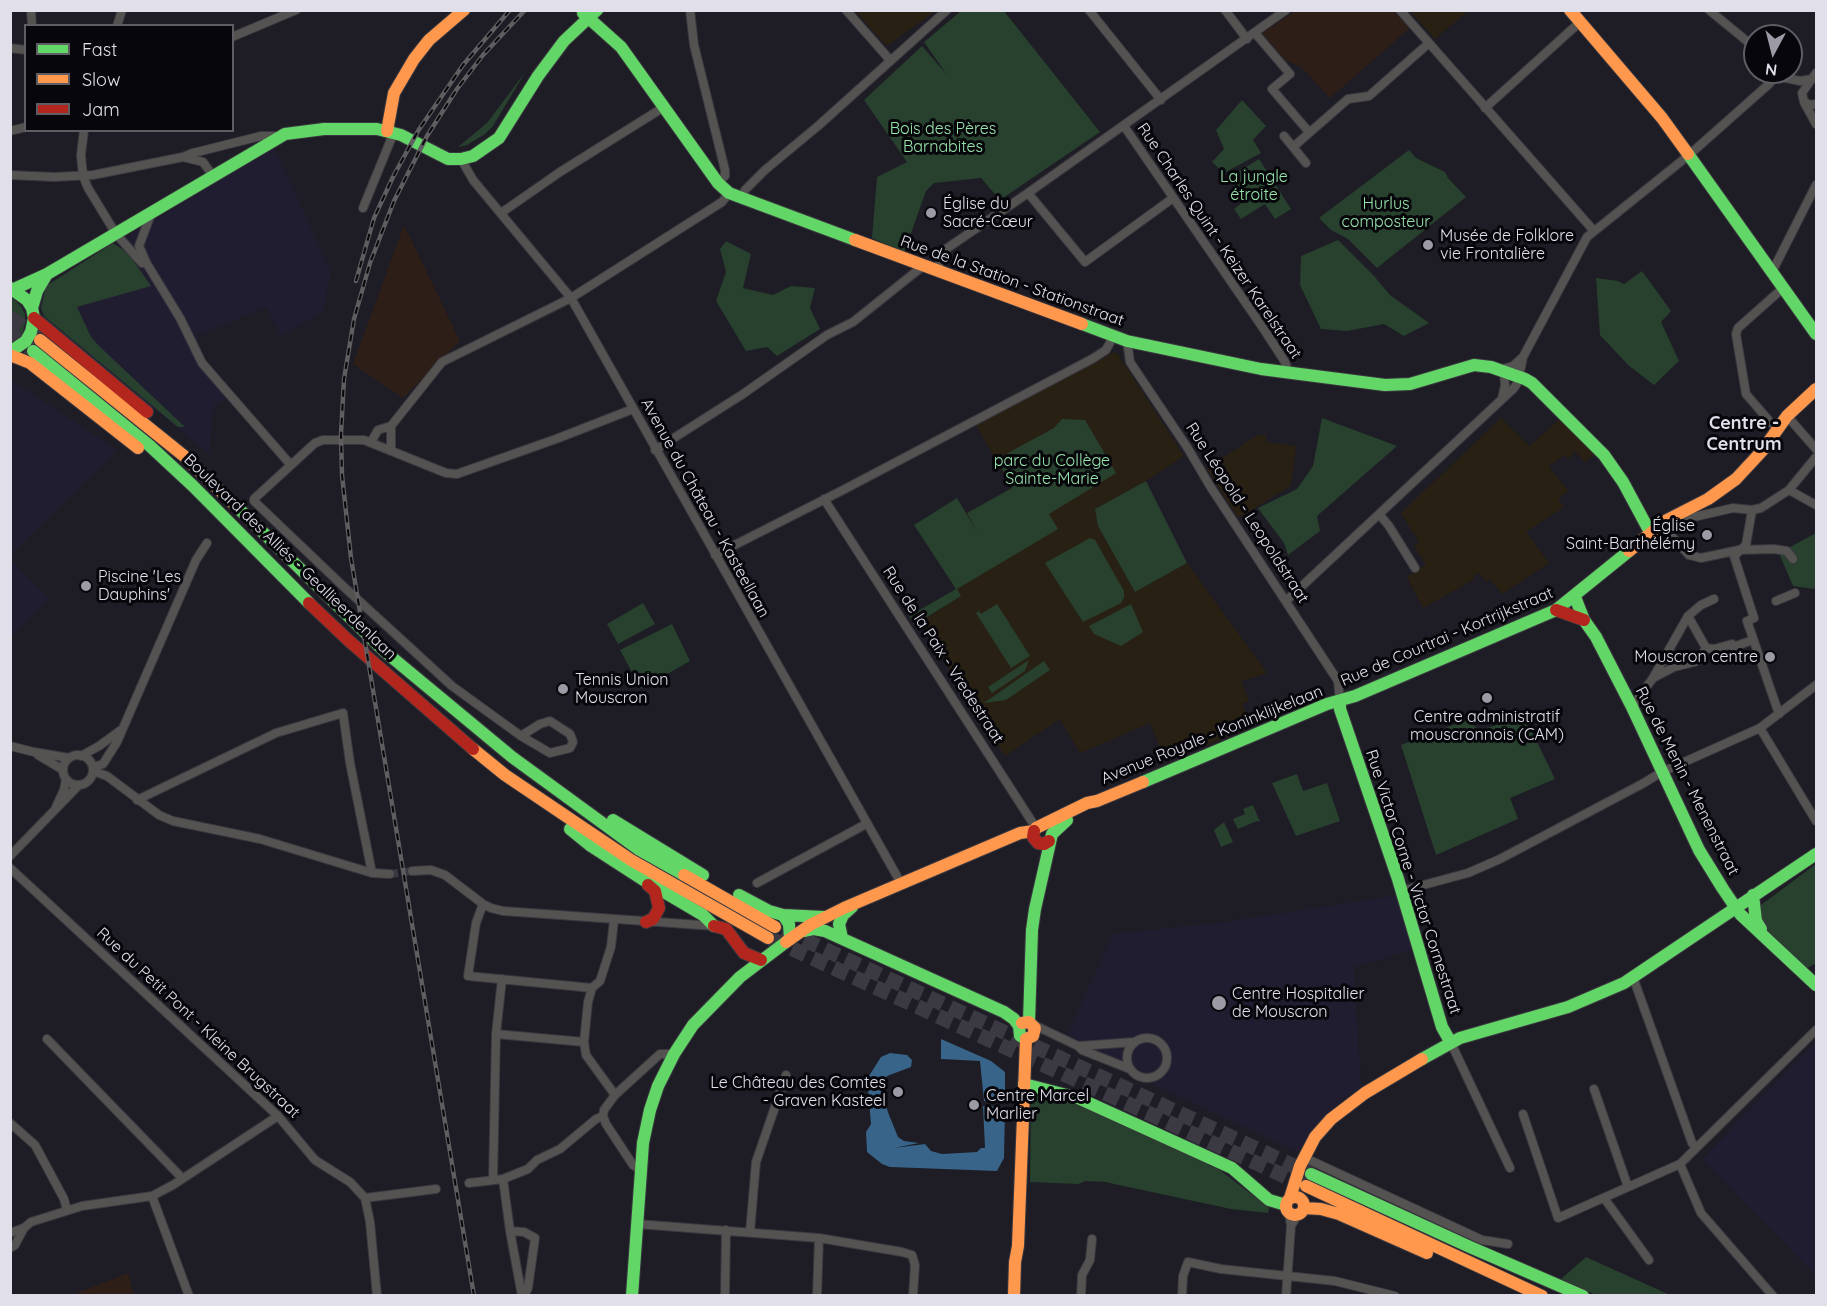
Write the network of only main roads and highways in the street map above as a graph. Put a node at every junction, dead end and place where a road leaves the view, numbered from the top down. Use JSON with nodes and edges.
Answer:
{"nodes":[{"id":1,"x":464,"y":10,"type":"edge"},
{"id":2,"x":1570,"y":10,"type":"edge"},
{"id":3,"x":588,"y":13,"type":"edge"},
{"id":4,"x":390,"y":131,"type":"junction"},
{"id":5,"x":47,"y":274,"type":"junction"},
{"id":6,"x":12,"y":289,"type":"edge"},
{"id":7,"x":33,"y":313,"type":"junction"},
{"id":8,"x":1816,"y":334,"type":"edge"},
{"id":9,"x":10,"y":354,"type":"edge"},
{"id":10,"x":1816,"y":389,"type":"edge"},
{"id":11,"x":175,"y":468,"type":"junction"},
{"id":12,"x":215,"y":484,"type":"junction"},
{"id":13,"x":1651,"y":534,"type":"junction"},
{"id":14,"x":1566,"y":603,"type":"junction"},
{"id":15,"x":1584,"y":620,"type":"junction"},
{"id":16,"x":1340,"y":701,"type":"junction"},
{"id":17,"x":505,"y":775,"type":"junction"},
{"id":18,"x":552,"y":788,"type":"junction"},
{"id":19,"x":1043,"y":832,"type":"junction"},
{"id":20,"x":1816,"y":854,"type":"edge"},
{"id":21,"x":642,"y":879,"type":"junction"},
{"id":22,"x":1754,"y":895,"type":"junction"},
{"id":23,"x":853,"y":906,"type":"junction"},
{"id":24,"x":1735,"y":908,"type":"junction"},
{"id":25,"x":783,"y":915,"type":"junction"},
{"id":26,"x":824,"y":917,"type":"junction"},
{"id":27,"x":646,"y":922,"type":"road end"},
{"id":28,"x":714,"y":926,"type":"junction"},
{"id":29,"x":775,"y":927,"type":"tunnel mouth"},
{"id":30,"x":801,"y":932,"type":"junction"},
{"id":31,"x":768,"y":938,"type":"tunnel mouth"},
{"id":32,"x":842,"y":938,"type":"junction"},
{"id":33,"x":790,"y":939,"type":"junction"},
{"id":34,"x":1775,"y":947,"type":"junction"},
{"id":35,"x":761,"y":960,"type":"junction"},
{"id":36,"x":748,"y":970,"type":"junction"},
{"id":37,"x":1816,"y":985,"type":"edge"},
{"id":38,"x":1029,"y":992,"type":"junction"},
{"id":39,"x":1004,"y":1012,"type":"junction"},
{"id":40,"x":1028,"y":1030,"type":"junction"},
{"id":41,"x":1451,"y":1043,"type":"junction"},
{"id":42,"x":1024,"y":1084,"type":"junction"},
{"id":43,"x":1297,"y":1200,"type":"junction"},
{"id":44,"x":632,"y":1296,"type":"edge"},
{"id":45,"x":1014,"y":1296,"type":"edge"},
{"id":46,"x":1532,"y":1296,"type":"edge"},
{"id":47,"x":1542,"y":1296,"type":"edge"},
{"id":48,"x":1583,"y":1296,"type":"edge"}],
"edges":[{"from":1,"to":4,"type":"main road"},
{"from":2,"to":8,"type":"main road"},
{"from":3,"to":4,"type":"main road"},
{"from":3,"to":13,"type":"main road","name":"Rue de la Station - Stationstraat"},
{"from":4,"to":5,"type":"main road"},
{"from":5,"to":6,"type":"main road"},
{"from":5,"to":7,"type":"main road"},
{"from":6,"to":7,"type":"main road"},
{"from":7,"to":9,"type":"main road"},
{"from":7,"to":12,"type":"main road"},
{"from":9,"to":11,"type":"main road"},
{"from":10,"to":13,"type":"main road","name":"Rue de Courtrai - Kortrijkstraat"},
{"from":11,"to":12,"type":"main road","name":"Boulevard des Alliés - Geallieerdenlaan"},
{"from":11,"to":17,"type":"main road","name":"Boulevard des Alliés - Geallieerdenlaan"},
{"from":12,"to":18,"type":"main road","name":"Boulevard des Alliés - Geallieerdenlaan"},
{"from":13,"to":14,"type":"main road","name":"Rue de Courtrai - Kortrijkstraat"},
{"from":14,"to":15,"type":"main road","name":"Rue de Menin - Menenstraat"},
{"from":14,"to":15,"type":"main road"},
{"from":14,"to":16,"type":"main road","name":"Rue de Courtrai - Kortrijkstraat"},
{"from":15,"to":24,"type":"main road","name":"Rue de Menin - Menenstraat"},
{"from":16,"to":19,"type":"main road","name":"Avenue Royale - Koninklijkelaan"},
{"from":16,"to":41,"type":"main road","name":"Rue Victor Corne - Victor Cornestraat"},
{"from":17,"to":21,"type":"main road"},
{"from":17,"to":31,"type":"main road","name":"Boulevard des Alliés - Geallieerdenlaan"},
{"from":18,"to":25,"type":"main road"},
{"from":18,"to":29,"type":"main road","name":"Boulevard des Alliés - Geallieerdenlaan"},
{"from":19,"to":23,"type":"main road","name":"Avenue Royale - Koninklijkelaan"},
{"from":19,"to":38,"type":"main road"},
{"from":20,"to":22,"type":"main road"},
{"from":21,"to":27,"type":"main road"},
{"from":21,"to":28,"type":"main road"},
{"from":22,"to":24,"type":"main road"},
{"from":22,"to":34,"type":"main road","name":"Rue de Menin - Menenstraat"},
{"from":23,"to":26,"type":"main road","name":"Avenue Royale - Koninklijkelaan"},
{"from":23,"to":32,"type":"main road"},
{"from":24,"to":34,"type":"main road","name":"Rue de Menin - Menenstraat"},
{"from":24,"to":41,"type":"main road"},
{"from":25,"to":26,"type":"main road"},
{"from":25,"to":33,"type":"main road"},
{"from":26,"to":30,"type":"main road","name":"Avenue Royale - Koninklijkelaan"},
{"from":28,"to":35,"type":"main road"},
{"from":28,"to":36,"type":"main road"},
{"from":30,"to":32,"type":"main road"},
{"from":30,"to":33,"type":"main road","name":"Avenue Royale - Koninklijkelaan"},
{"from":32,"to":39,"type":"main road"},
{"from":33,"to":35,"type":"main road","name":"Avenue Royale - Koninklijkelaan"},
{"from":34,"to":37,"type":"main road","name":"Rue de Menin - Menenstraat"},
{"from":35,"to":36,"type":"main road","name":"Avenue Royale - Koninklijkelaan"},
{"from":36,"to":44,"type":"main road","name":"Avenue Royale - Koninklijkelaan"},
{"from":38,"to":39,"type":"main road"},
{"from":38,"to":40,"type":"main road"},
{"from":39,"to":40,"type":"main road"},
{"from":40,"to":42,"type":"main road"},
{"from":41,"to":43,"type":"main road"},
{"from":42,"to":43,"type":"main road"},
{"from":42,"to":45,"type":"main road"},
{"from":43,"to":46,"type":"main road"},
{"from":43,"to":47,"type":"main road"},
{"from":43,"to":48,"type":"main road"}]}
